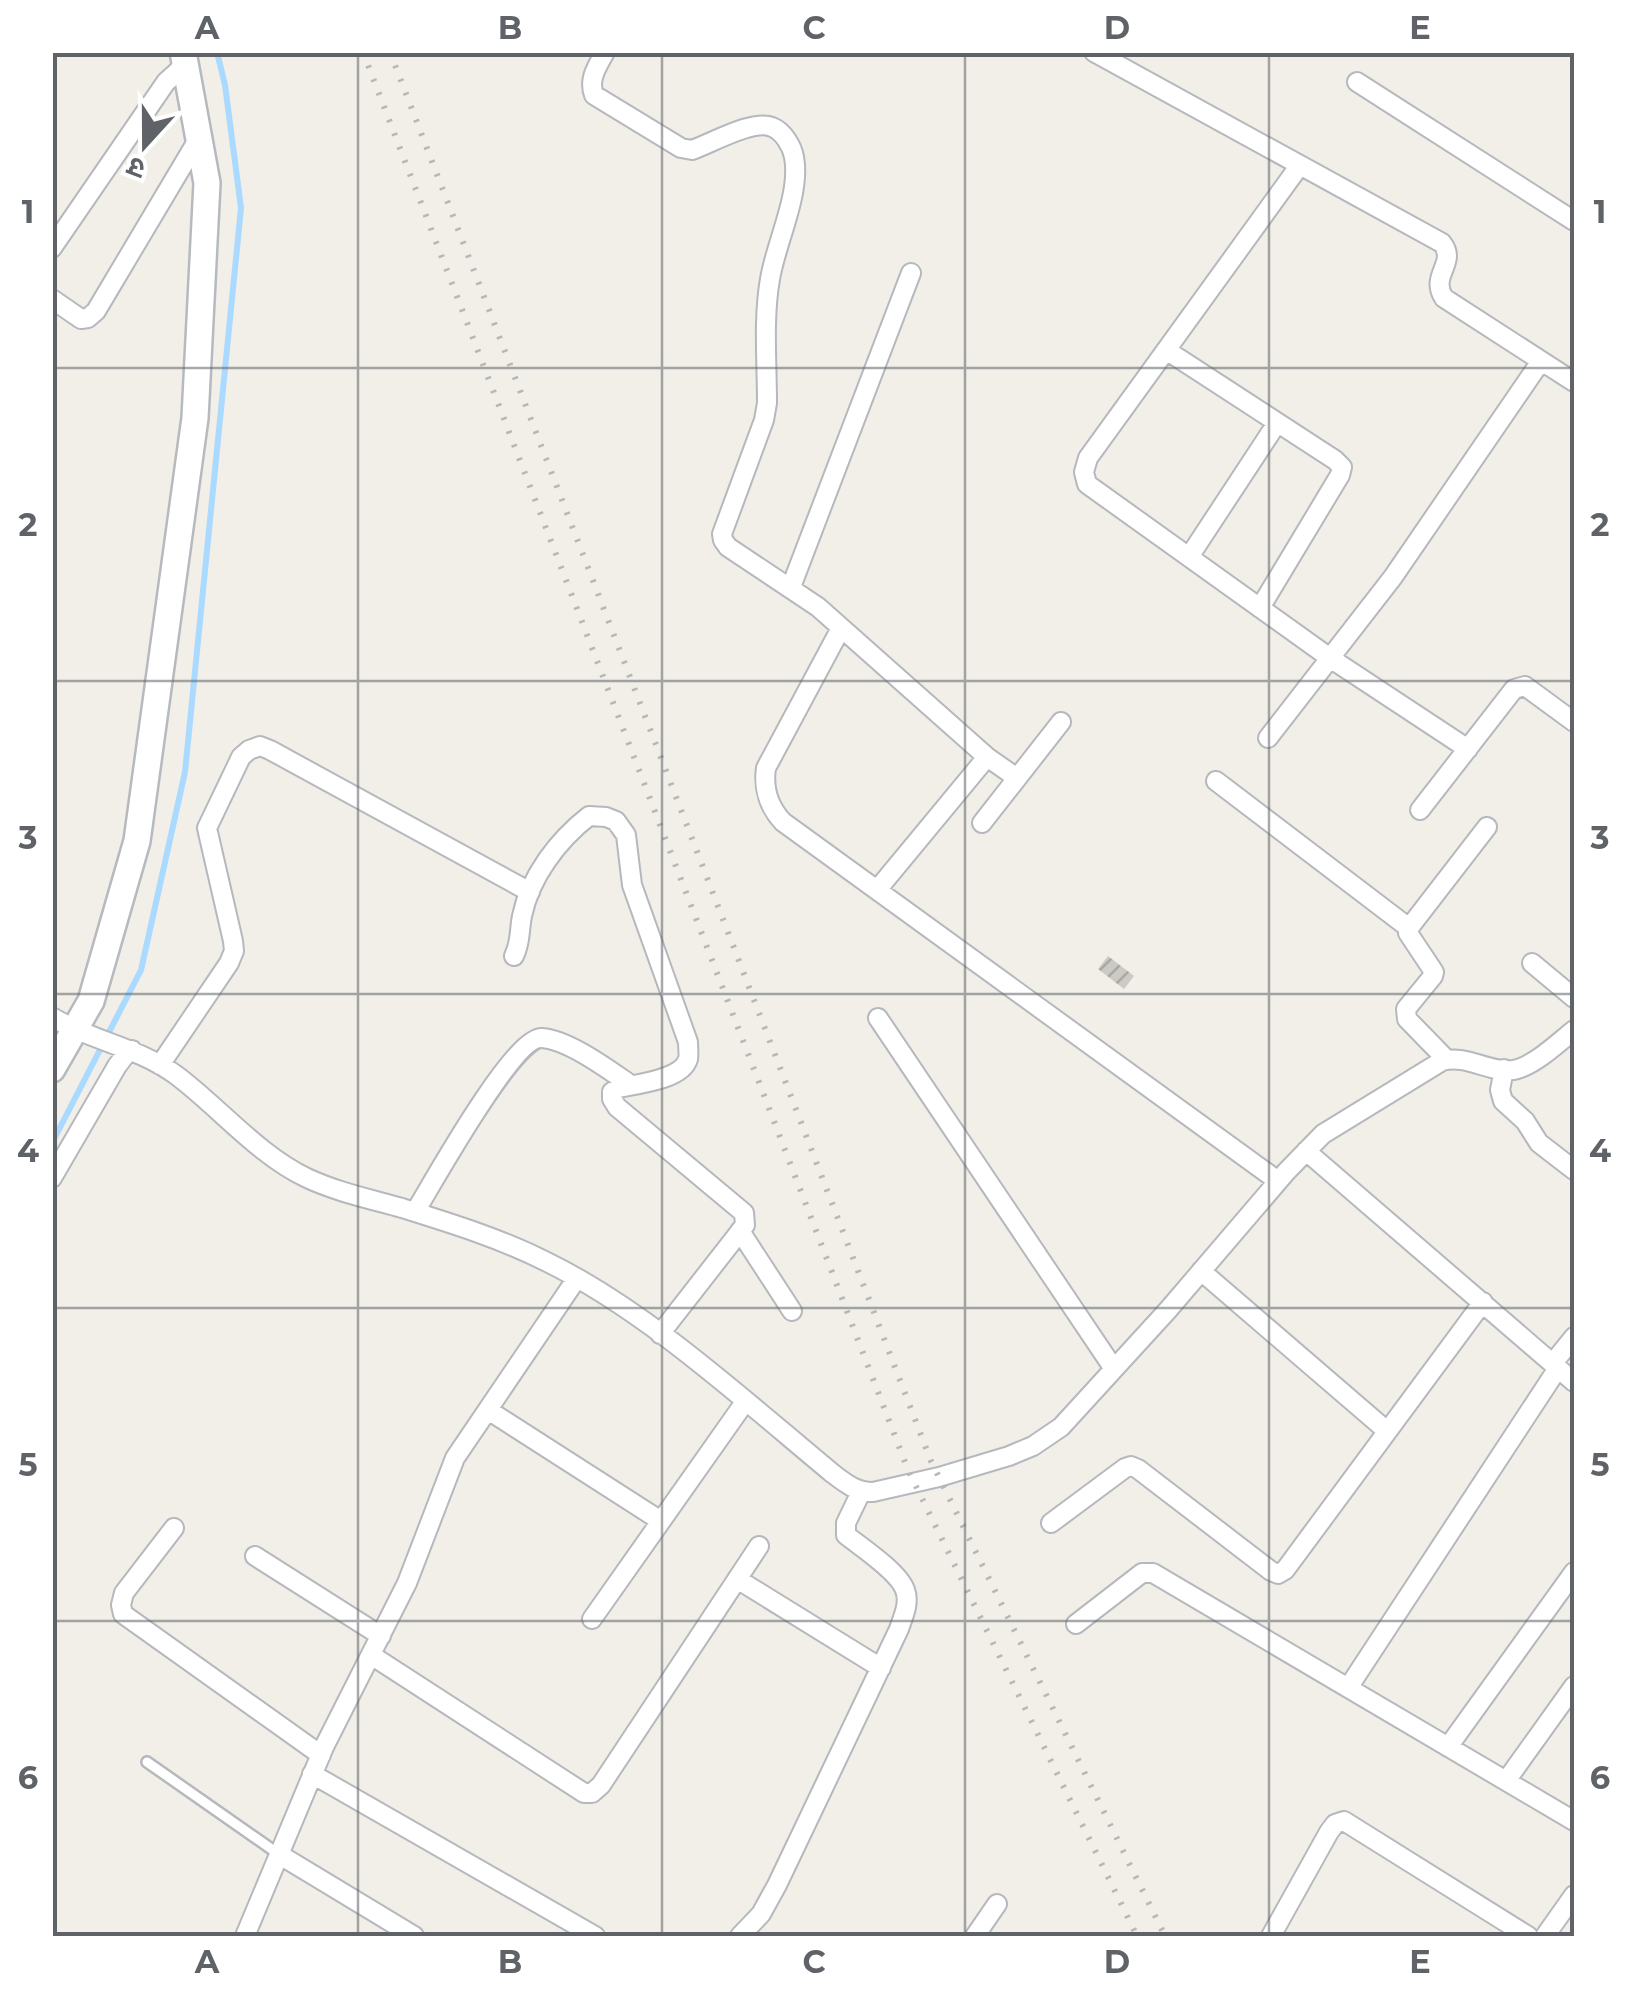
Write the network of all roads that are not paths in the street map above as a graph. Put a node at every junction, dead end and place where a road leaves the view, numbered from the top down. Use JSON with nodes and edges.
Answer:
{"nodes":[{"id":1,"x":605,"y":52,"type":"edge"},
{"id":2,"x":1094,"y":52,"type":"edge"},
{"id":3,"x":184,"y":58,"type":"edge"},
{"id":4,"x":1357,"y":82,"type":"dead end"},
{"id":5,"x":199,"y":138,"type":"junction"},
{"id":6,"x":1300,"y":166,"type":"junction"},
{"id":7,"x":1574,"y":221,"type":"edge"},
{"id":8,"x":52,"y":248,"type":"edge"},
{"id":9,"x":912,"y":273,"type":"dead end"},
{"id":10,"x":52,"y":299,"type":"edge"},
{"id":11,"x":1166,"y":350,"type":"junction"},
{"id":12,"x":1541,"y":362,"type":"junction"},
{"id":13,"x":1574,"y":382,"type":"edge"},
{"id":14,"x":1276,"y":422,"type":"junction"},
{"id":15,"x":1188,"y":556,"type":"junction"},
{"id":16,"x":791,"y":587,"type":"junction"},
{"id":17,"x":1260,"y":608,"type":"junction"},
{"id":18,"x":841,"y":628,"type":"junction"},
{"id":19,"x":1330,"y":658,"type":"junction"},
{"id":20,"x":1061,"y":722,"type":"dead end"},
{"id":21,"x":1574,"y":722,"type":"edge"},
{"id":22,"x":1268,"y":738,"type":"dead end"},
{"id":23,"x":1468,"y":749,"type":"junction"},
{"id":24,"x":987,"y":756,"type":"junction"},
{"id":25,"x":1017,"y":778,"type":"junction"},
{"id":26,"x":1216,"y":781,"type":"dead end"},
{"id":27,"x":1420,"y":810,"type":"dead end"},
{"id":28,"x":982,"y":823,"type":"dead end"},
{"id":29,"x":1487,"y":826,"type":"dead end"},
{"id":30,"x":877,"y":890,"type":"junction"},
{"id":31,"x":530,"y":892,"type":"junction"},
{"id":32,"x":1409,"y":928,"type":"junction"},
{"id":33,"x":514,"y":956,"type":"dead end"},
{"id":34,"x":1532,"y":964,"type":"dead end"},
{"id":35,"x":1574,"y":998,"type":"edge"},
{"id":36,"x":878,"y":1018,"type":"dead end"},
{"id":37,"x":73,"y":1027,"type":"edge"},
{"id":38,"x":1574,"y":1030,"type":"edge"},
{"id":39,"x":130,"y":1049,"type":"junction"},
{"id":40,"x":1447,"y":1060,"type":"junction"},
{"id":41,"x":160,"y":1065,"type":"junction"},
{"id":42,"x":52,"y":1068,"type":"edge"},
{"id":43,"x":1504,"y":1069,"type":"junction"},
{"id":44,"x":632,"y":1085,"type":"junction"},
{"id":45,"x":1306,"y":1151,"type":"junction"},
{"id":46,"x":1574,"y":1170,"type":"edge"},
{"id":47,"x":52,"y":1178,"type":"edge"},
{"id":48,"x":1278,"y":1181,"type":"junction"},
{"id":49,"x":416,"y":1212,"type":"junction"},
{"id":50,"x":740,"y":1231,"type":"junction"},
{"id":51,"x":1201,"y":1272,"type":"junction"},
{"id":52,"x":577,"y":1278,"type":"junction"},
{"id":53,"x":1483,"y":1302,"type":"junction"},
{"id":54,"x":792,"y":1311,"type":"dead end"},
{"id":55,"x":660,"y":1334,"type":"junction"},
{"id":56,"x":1574,"y":1337,"type":"edge"},
{"id":57,"x":1556,"y":1365,"type":"junction"},
{"id":58,"x":1114,"y":1369,"type":"junction"},
{"id":59,"x":1574,"y":1382,"type":"edge"},
{"id":60,"x":745,"y":1402,"type":"junction"},
{"id":61,"x":488,"y":1410,"type":"junction"},
{"id":62,"x":1387,"y":1431,"type":"junction"},
{"id":63,"x":861,"y":1492,"type":"junction"},
{"id":64,"x":661,"y":1521,"type":"junction"},
{"id":65,"x":1051,"y":1523,"type":"dead end"},
{"id":66,"x":174,"y":1528,"type":"dead end"},
{"id":67,"x":758,"y":1546,"type":"dead end"},
{"id":68,"x":255,"y":1556,"type":"dead end"},
{"id":69,"x":1574,"y":1572,"type":"edge"},
{"id":70,"x":737,"y":1578,"type":"junction"},
{"id":71,"x":592,"y":1618,"type":"dead end"},
{"id":72,"x":1076,"y":1624,"type":"dead end"},
{"id":73,"x":380,"y":1636,"type":"junction"},
{"id":74,"x":372,"y":1654,"type":"junction"},
{"id":75,"x":880,"y":1668,"type":"junction"},
{"id":76,"x":1574,"y":1686,"type":"edge"},
{"id":77,"x":1348,"y":1688,"type":"junction"},
{"id":78,"x":1448,"y":1747,"type":"junction"},
{"id":79,"x":320,"y":1755,"type":"junction"},
{"id":80,"x":147,"y":1762,"type":"dead end"},
{"id":81,"x":312,"y":1774,"type":"junction"},
{"id":82,"x":1506,"y":1781,"type":"junction"},
{"id":83,"x":1574,"y":1821,"type":"edge"},
{"id":84,"x":280,"y":1855,"type":"junction"},
{"id":85,"x":1574,"y":1895,"type":"edge"},
{"id":86,"x":997,"y":1904,"type":"dead end"},
{"id":87,"x":245,"y":1936,"type":"edge"},
{"id":88,"x":414,"y":1936,"type":"edge"},
{"id":89,"x":595,"y":1936,"type":"edge"},
{"id":90,"x":740,"y":1936,"type":"edge"},
{"id":91,"x":974,"y":1936,"type":"edge"},
{"id":92,"x":1272,"y":1936,"type":"edge"},
{"id":93,"x":1528,"y":1936,"type":"edge"},
{"id":94,"x":1546,"y":1936,"type":"edge"}],
"edges":[{"from":1,"to":16,"type":"street"},
{"from":2,"to":6,"type":"street"},
{"from":3,"to":5,"type":"street"},
{"from":3,"to":8,"type":"street"},
{"from":4,"to":7,"type":"street"},
{"from":5,"to":10,"type":"street"},
{"from":5,"to":37,"type":"street"},
{"from":6,"to":11,"type":"street"},
{"from":6,"to":12,"type":"street"},
{"from":9,"to":16,"type":"street"},
{"from":11,"to":14,"type":"street"},
{"from":11,"to":15,"type":"street"},
{"from":12,"to":13,"type":"street"},
{"from":12,"to":19,"type":"street"},
{"from":14,"to":15,"type":"street"},
{"from":14,"to":17,"type":"street"},
{"from":15,"to":17,"type":"street"},
{"from":16,"to":18,"type":"street"},
{"from":17,"to":19,"type":"street"},
{"from":18,"to":24,"type":"street"},
{"from":18,"to":30,"type":"street"},
{"from":19,"to":22,"type":"street"},
{"from":19,"to":23,"type":"street"},
{"from":20,"to":25,"type":"street"},
{"from":21,"to":23,"type":"street"},
{"from":23,"to":27,"type":"street"},
{"from":24,"to":25,"type":"street"},
{"from":24,"to":30,"type":"street"},
{"from":25,"to":28,"type":"street"},
{"from":26,"to":32,"type":"street"},
{"from":29,"to":32,"type":"street"},
{"from":30,"to":48,"type":"street"},
{"from":31,"to":33,"type":"street"},
{"from":31,"to":41,"type":"street"},
{"from":31,"to":44,"type":"street"},
{"from":32,"to":40,"type":"street"},
{"from":34,"to":35,"type":"street"},
{"from":36,"to":58,"type":"street"},
{"from":37,"to":39,"type":"street"},
{"from":37,"to":42,"type":"street"},
{"from":38,"to":43,"type":"street"},
{"from":39,"to":41,"type":"street"},
{"from":39,"to":47,"type":"street"},
{"from":40,"to":43,"type":"street"},
{"from":40,"to":45,"type":"street"},
{"from":41,"to":49,"type":"street"},
{"from":43,"to":46,"type":"street"},
{"from":44,"to":49,"type":"street"},
{"from":44,"to":50,"type":"street"},
{"from":45,"to":48,"type":"street"},
{"from":45,"to":53,"type":"street"},
{"from":48,"to":51,"type":"street"},
{"from":49,"to":52,"type":"street"},
{"from":50,"to":54,"type":"street"},
{"from":50,"to":55,"type":"street"},
{"from":51,"to":58,"type":"street"},
{"from":51,"to":62,"type":"street"},
{"from":52,"to":55,"type":"street"},
{"from":52,"to":61,"type":"street"},
{"from":53,"to":57,"type":"street"},
{"from":53,"to":62,"type":"street"},
{"from":55,"to":60,"type":"street"},
{"from":56,"to":57,"type":"street"},
{"from":57,"to":59,"type":"street"},
{"from":57,"to":77,"type":"street"},
{"from":58,"to":63,"type":"street"},
{"from":60,"to":63,"type":"street"},
{"from":60,"to":64,"type":"street"},
{"from":61,"to":64,"type":"street"},
{"from":61,"to":73,"type":"street"},
{"from":62,"to":65,"type":"street"},
{"from":63,"to":75,"type":"street"},
{"from":64,"to":71,"type":"street"},
{"from":66,"to":79,"type":"street"},
{"from":67,"to":70,"type":"street"},
{"from":68,"to":73,"type":"street"},
{"from":69,"to":78,"type":"street"},
{"from":70,"to":74,"type":"street"},
{"from":70,"to":75,"type":"street"},
{"from":72,"to":77,"type":"street"},
{"from":73,"to":74,"type":"street"},
{"from":74,"to":79,"type":"street"},
{"from":75,"to":90,"type":"street"},
{"from":76,"to":82,"type":"street"},
{"from":77,"to":78,"type":"street"},
{"from":78,"to":82,"type":"street"},
{"from":79,"to":81,"type":"street"},
{"from":80,"to":84,"type":"lane"},
{"from":81,"to":84,"type":"street"},
{"from":81,"to":89,"type":"street"},
{"from":82,"to":83,"type":"street"},
{"from":84,"to":87,"type":"street"},
{"from":84,"to":88,"type":"street"},
{"from":85,"to":94,"type":"street"},
{"from":86,"to":91,"type":"street"},
{"from":92,"to":93,"type":"street"}]}
